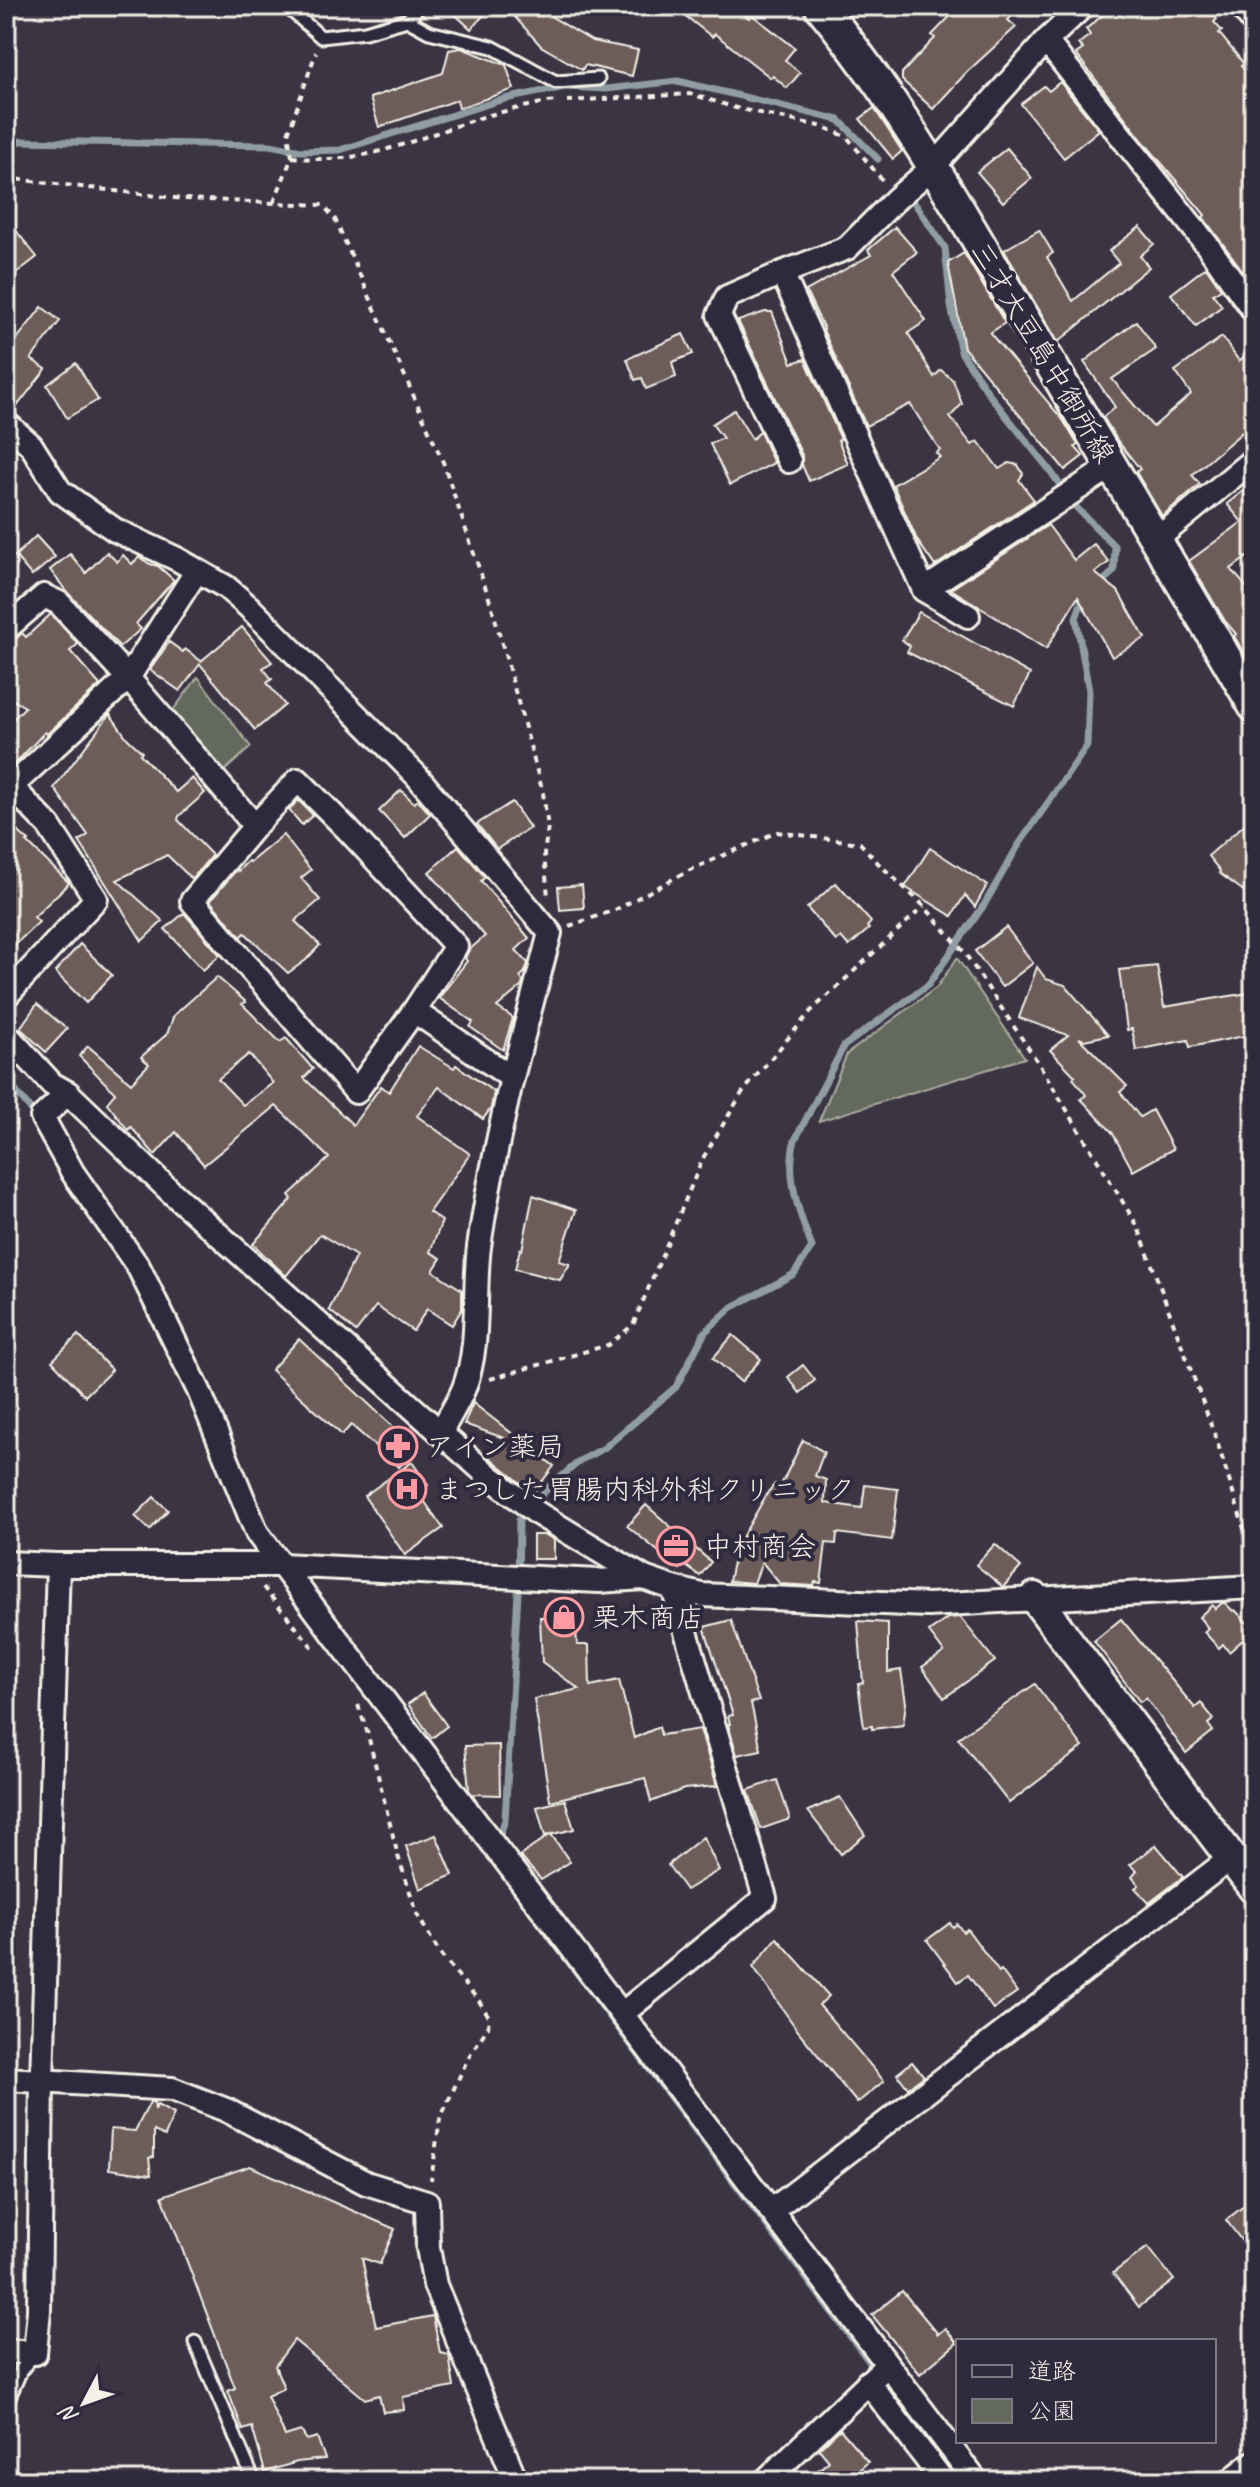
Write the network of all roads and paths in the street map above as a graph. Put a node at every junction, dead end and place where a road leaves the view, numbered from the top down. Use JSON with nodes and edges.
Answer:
{"nodes":[{"id":1,"x":286,"y":6,"type":"edge"},
{"id":2,"x":420,"y":6,"type":"edge"},
{"id":3,"x":820,"y":6,"type":"edge"},
{"id":4,"x":1083,"y":6,"type":"edge"},
{"id":5,"x":1241,"y":6,"type":"edge"},
{"id":6,"x":407,"y":20,"type":"junction"},
{"id":7,"x":1254,"y":23,"type":"edge"},
{"id":8,"x":321,"y":37,"type":"junction"},
{"id":9,"x":1046,"y":41,"type":"junction"},
{"id":10,"x":598,"y":79,"type":"dead end"},
{"id":11,"x":292,"y":157,"type":"junction"},
{"id":12,"x":933,"y":167,"type":"junction"},
{"id":13,"x":6,"y":178,"type":"edge"},
{"id":14,"x":896,"y":199,"type":"junction"},
{"id":15,"x":274,"y":203,"type":"junction"},
{"id":16,"x":782,"y":273,"type":"junction"},
{"id":17,"x":1252,"y":304,"type":"edge"},
{"id":18,"x":6,"y":423,"type":"edge"},
{"id":19,"x":1254,"y":459,"type":"edge"},
{"id":20,"x":789,"y":461,"type":"dead end"},
{"id":21,"x":1112,"y":466,"type":"junction"},
{"id":22,"x":1157,"y":539,"type":"junction"},
{"id":23,"x":196,"y":572,"type":"junction"},
{"id":24,"x":924,"y":590,"type":"junction"},
{"id":25,"x":968,"y":616,"type":"dead end"},
{"id":26,"x":6,"y":629,"type":"edge"},
{"id":27,"x":128,"y":678,"type":"junction"},
{"id":28,"x":1254,"y":705,"type":"edge"},
{"id":29,"x":9,"y":784,"type":"edge"},
{"id":30,"x":255,"y":826,"type":"junction"},
{"id":31,"x":924,"y":906,"type":"junction"},
{"id":32,"x":550,"y":933,"type":"junction"},
{"id":33,"x":6,"y":996,"type":"edge"},
{"id":34,"x":414,"y":1011,"type":"junction"},
{"id":35,"x":6,"y":1034,"type":"edge"},
{"id":36,"x":512,"y":1078,"type":"junction"},
{"id":37,"x":68,"y":1093,"type":"junction"},
{"id":38,"x":464,"y":1387,"type":"junction"},
{"id":39,"x":441,"y":1431,"type":"junction"},
{"id":40,"x":1254,"y":1561,"type":"edge"},
{"id":41,"x":6,"y":1563,"type":"edge"},
{"id":42,"x":58,"y":1565,"type":"junction"},
{"id":43,"x":253,"y":1565,"type":"junction"},
{"id":44,"x":281,"y":1565,"type":"junction"},
{"id":45,"x":644,"y":1578,"type":"junction"},
{"id":46,"x":1254,"y":1587,"type":"edge"},
{"id":47,"x":673,"y":1588,"type":"junction"},
{"id":48,"x":1035,"y":1598,"type":"junction"},
{"id":49,"x":315,"y":1650,"type":"dead end"},
{"id":50,"x":358,"y":1705,"type":"dead end"},
{"id":51,"x":1231,"y":1858,"type":"junction"},
{"id":52,"x":1254,"y":1888,"type":"edge"},
{"id":53,"x":623,"y":2013,"type":"junction"},
{"id":54,"x":6,"y":2079,"type":"edge"},
{"id":55,"x":42,"y":2080,"type":"junction"},
{"id":56,"x":427,"y":2202,"type":"junction"},
{"id":57,"x":771,"y":2211,"type":"junction"},
{"id":58,"x":195,"y":2342,"type":"dead end"},
{"id":59,"x":6,"y":2351,"type":"edge"},
{"id":60,"x":35,"y":2353,"type":"junction"},
{"id":61,"x":878,"y":2373,"type":"junction"},
{"id":62,"x":6,"y":2404,"type":"edge"},
{"id":63,"x":1254,"y":2462,"type":"edge"},
{"id":64,"x":254,"y":2481,"type":"edge"},
{"id":65,"x":516,"y":2481,"type":"edge"},
{"id":66,"x":765,"y":2481,"type":"edge"},
{"id":67,"x":943,"y":2481,"type":"edge"},
{"id":68,"x":976,"y":2481,"type":"edge"},
{"id":69,"x":1230,"y":2481,"type":"edge"}],
"edges":[{"from":1,"to":8,"type":"lane"},
{"from":2,"to":6,"type":"lane"},
{"from":3,"to":12,"type":"main road","name":"三才大豆島中御所線"},
{"from":4,"to":9,"type":"street"},
{"from":5,"to":7,"type":"street"},
{"from":6,"to":8,"type":"lane"},
{"from":6,"to":10,"type":"lane"},
{"from":8,"to":11,"type":"path"},
{"from":9,"to":12,"type":"street"},
{"from":9,"to":17,"type":"street"},
{"from":11,"to":14,"type":"path"},
{"from":11,"to":15,"type":"path"},
{"from":12,"to":14,"type":"street"},
{"from":12,"to":21,"type":"main road","name":"三才大豆島中御所線"},
{"from":13,"to":15,"type":"path"},
{"from":14,"to":16,"type":"street"},
{"from":15,"to":32,"type":"path"},
{"from":16,"to":20,"type":"street"},
{"from":16,"to":24,"type":"street"},
{"from":18,"to":23,"type":"street"},
{"from":19,"to":22,"type":"street"},
{"from":21,"to":22,"type":"main road","name":"三才大豆島中御所線"},
{"from":21,"to":24,"type":"street"},
{"from":22,"to":28,"type":"main road","name":"三才大豆島中御所線"},
{"from":23,"to":27,"type":"street"},
{"from":23,"to":32,"type":"street"},
{"from":24,"to":25,"type":"street"},
{"from":26,"to":27,"type":"street"},
{"from":27,"to":29,"type":"street"},
{"from":27,"to":30,"type":"street"},
{"from":29,"to":33,"type":"street"},
{"from":30,"to":34,"type":"street"},
{"from":30,"to":34,"type":"street"},
{"from":31,"to":32,"type":"path"},
{"from":31,"to":38,"type":"path"},
{"from":31,"to":40,"type":"path"},
{"from":32,"to":36,"type":"street"},
{"from":34,"to":36,"type":"street"},
{"from":35,"to":37,"type":"street"},
{"from":36,"to":38,"type":"street"},
{"from":37,"to":39,"type":"street"},
{"from":37,"to":44,"type":"street"},
{"from":38,"to":39,"type":"street"},
{"from":39,"to":45,"type":"street"},
{"from":41,"to":42,"type":"street"},
{"from":42,"to":43,"type":"street"},
{"from":42,"to":55,"type":"street"},
{"from":43,"to":44,"type":"street"},
{"from":43,"to":49,"type":"path"},
{"from":44,"to":45,"type":"street"},
{"from":44,"to":53,"type":"street"},
{"from":45,"to":47,"type":"street"},
{"from":46,"to":48,"type":"street"},
{"from":47,"to":48,"type":"street"},
{"from":47,"to":53,"type":"street"},
{"from":48,"to":51,"type":"main road"},
{"from":50,"to":56,"type":"path"},
{"from":51,"to":52,"type":"main road"},
{"from":51,"to":57,"type":"street"},
{"from":53,"to":57,"type":"street"},
{"from":54,"to":55,"type":"street"},
{"from":55,"to":56,"type":"street"},
{"from":55,"to":60,"type":"street"},
{"from":56,"to":65,"type":"street"},
{"from":57,"to":61,"type":"street"},
{"from":58,"to":64,"type":"lane"},
{"from":59,"to":60,"type":"street"},
{"from":60,"to":62,"type":"lane"},
{"from":61,"to":66,"type":"street"},
{"from":61,"to":67,"type":"street"},
{"from":61,"to":68,"type":"street"},
{"from":63,"to":69,"type":"street"}]}
